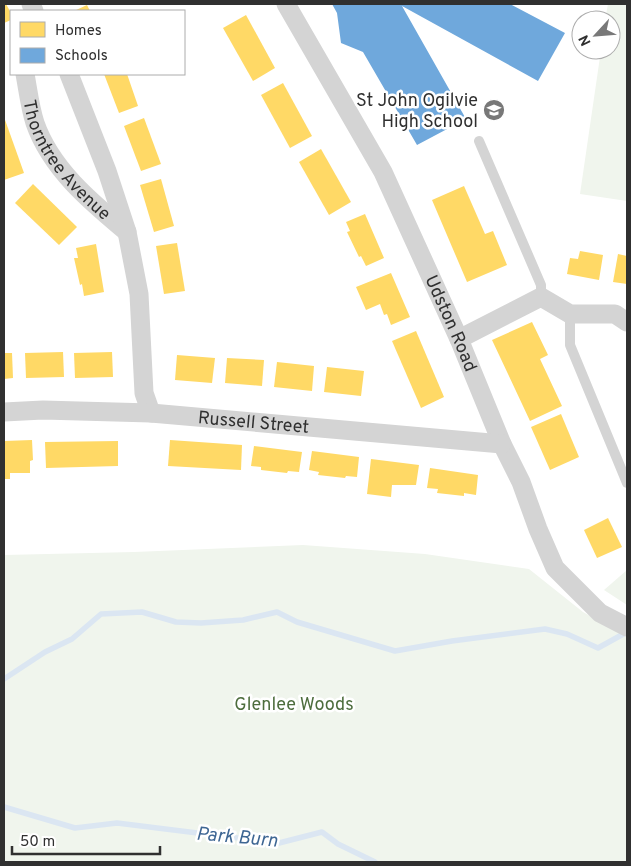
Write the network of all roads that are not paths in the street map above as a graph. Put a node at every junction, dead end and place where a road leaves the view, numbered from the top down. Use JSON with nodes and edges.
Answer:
{"nodes":[{"id":1,"x":286,"y":4,"type":"edge"},
{"id":2,"x":25,"y":75,"type":"edge"},
{"id":3,"x":68,"y":75,"type":"edge"},
{"id":4,"x":479,"y":141,"type":"dead end"},
{"id":5,"x":127,"y":232,"type":"junction"},
{"id":6,"x":541,"y":297,"type":"junction"},
{"id":7,"x":570,"y":314,"type":"junction"},
{"id":8,"x":627,"y":322,"type":"edge"},
{"id":9,"x":459,"y":339,"type":"junction"},
{"id":10,"x":4,"y":412,"type":"edge"},
{"id":11,"x":151,"y":413,"type":"junction"},
{"id":12,"x":502,"y":444,"type":"junction"},
{"id":13,"x":627,"y":483,"type":"edge"},
{"id":14,"x":627,"y":627,"type":"edge"}],
"edges":[{"from":1,"to":9,"type":"street","name":"Udston Road"},
{"from":2,"to":5,"type":"street","name":"Thorntree Avenue"},
{"from":3,"to":5,"type":"street","name":"Thorntree Avenue"},
{"from":4,"to":6,"type":"lane"},
{"from":5,"to":11,"type":"street","name":"Thorntree Avenue"},
{"from":6,"to":7,"type":"street"},
{"from":6,"to":9,"type":"street"},
{"from":7,"to":8,"type":"street"},
{"from":7,"to":13,"type":"lane"},
{"from":9,"to":12,"type":"street","name":"Udston Road"},
{"from":10,"to":11,"type":"street","name":"Russell Street"},
{"from":11,"to":12,"type":"street","name":"Russell Street"},
{"from":12,"to":14,"type":"street","name":"Udston Road"}]}
